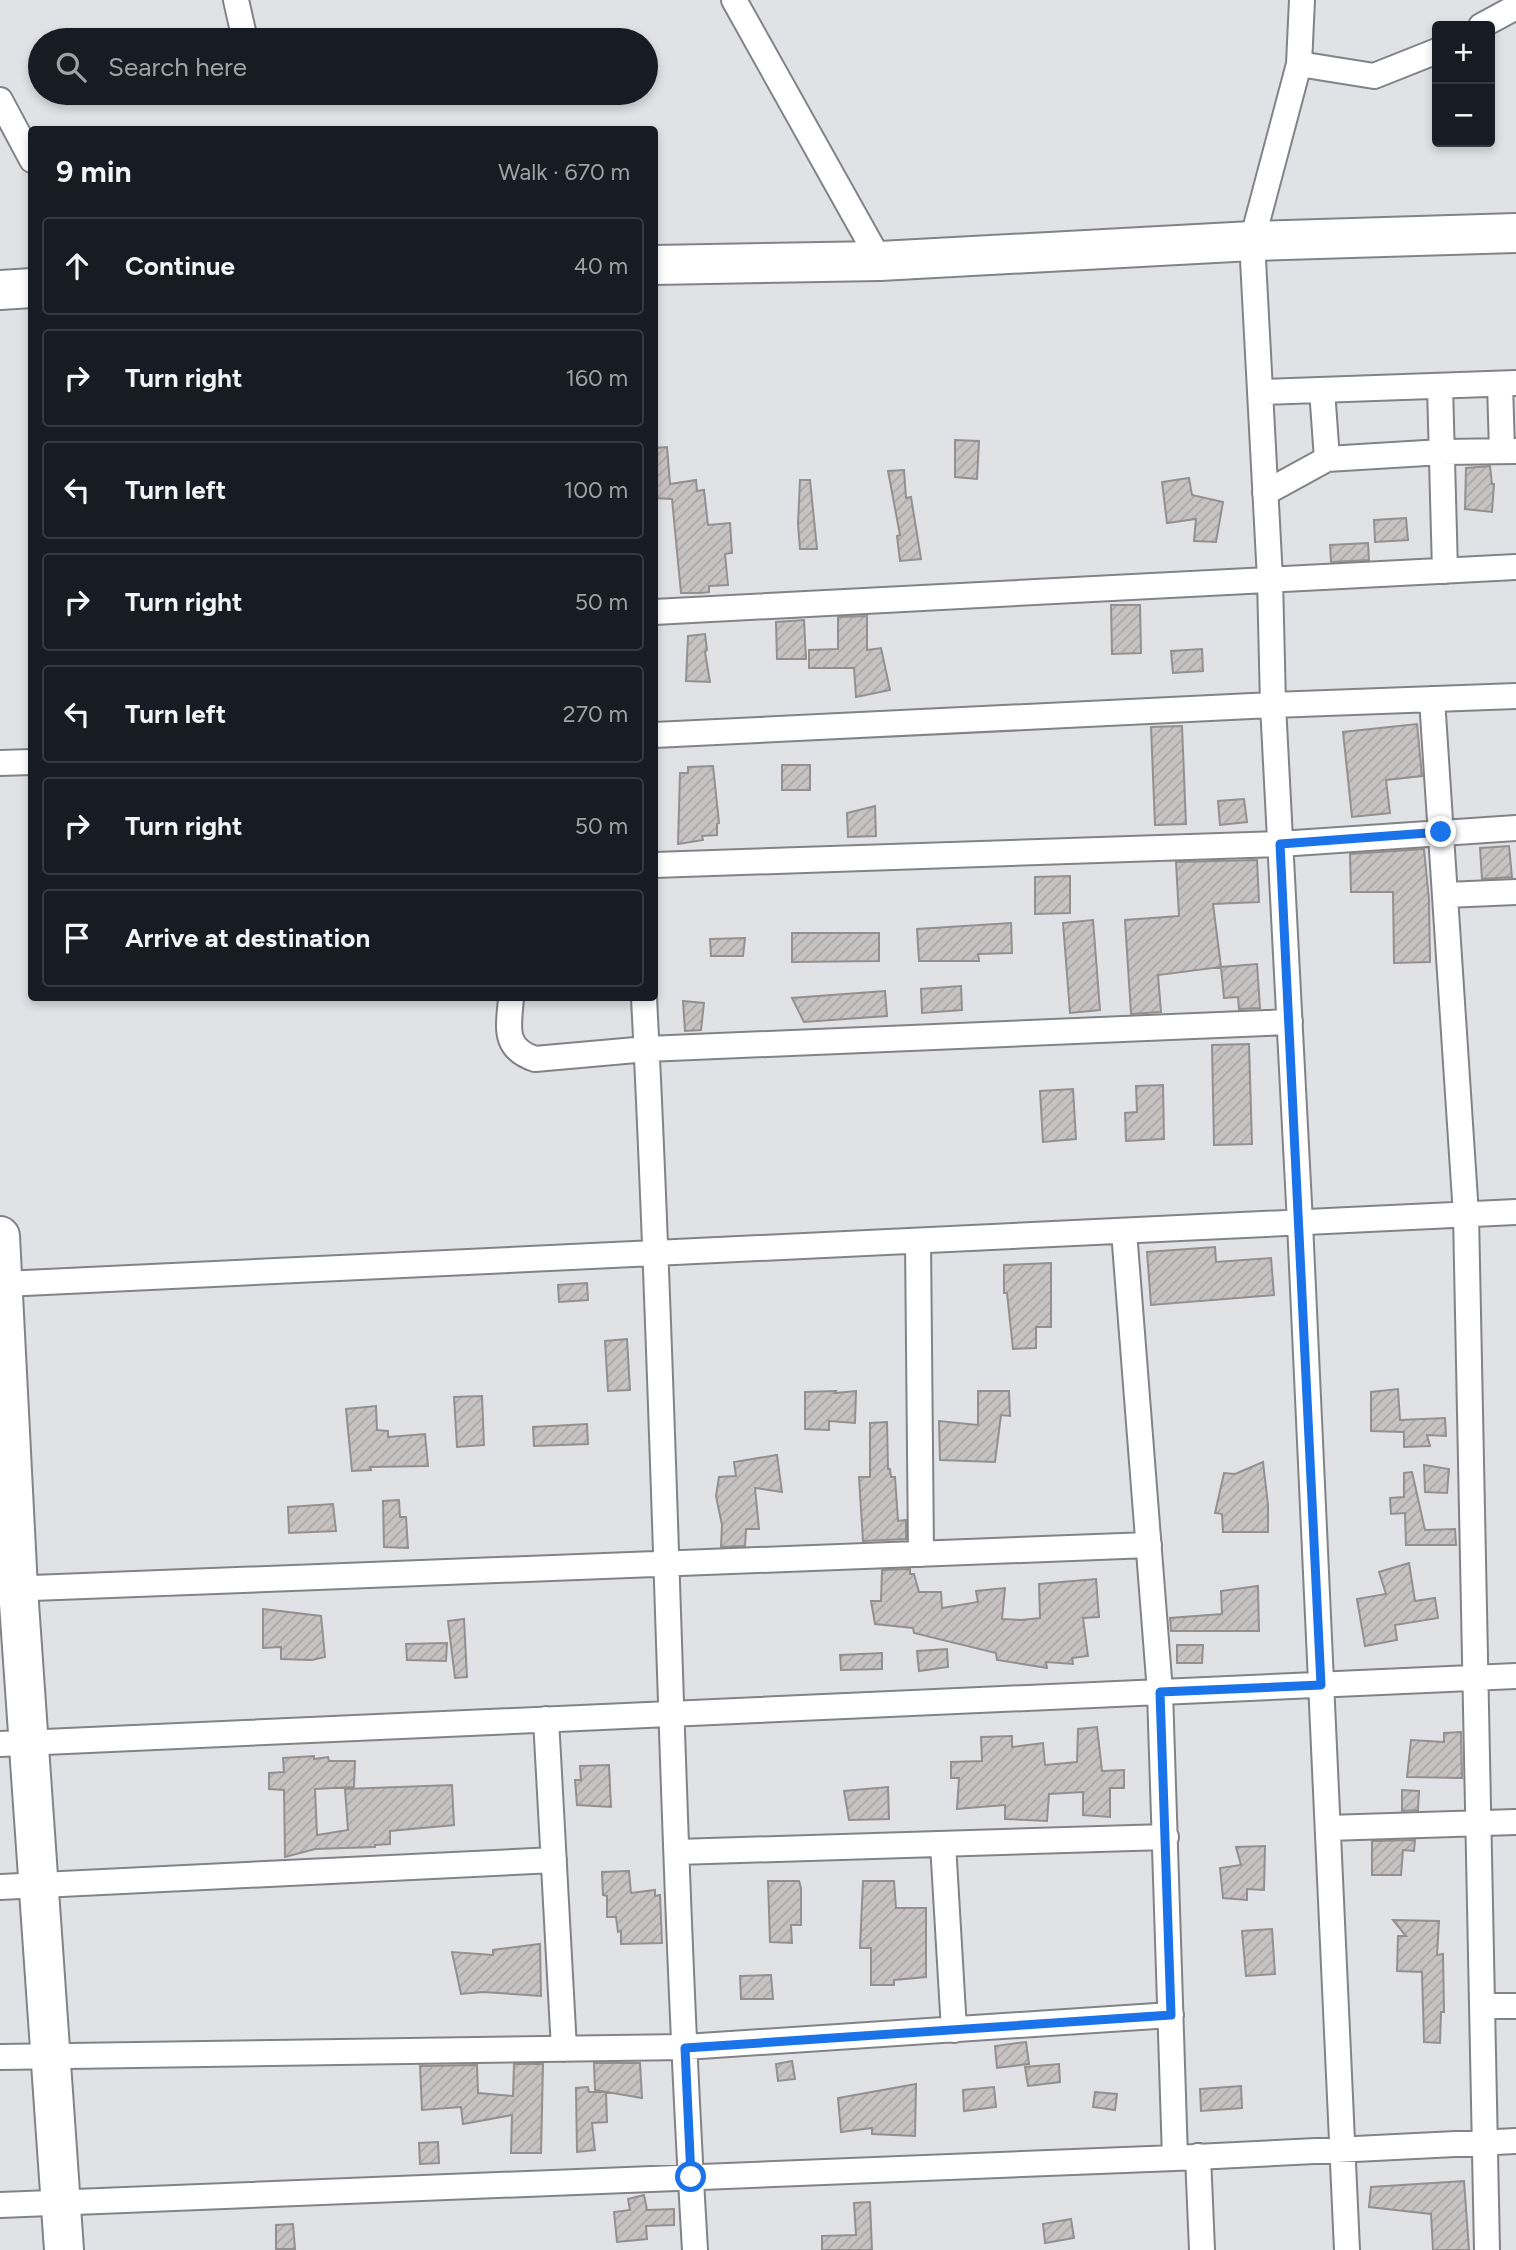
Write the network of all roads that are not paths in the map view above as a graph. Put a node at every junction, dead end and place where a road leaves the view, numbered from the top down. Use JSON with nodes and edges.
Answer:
{"nodes":[{"id":1,"x":236,"y":0,"type":"edge"},
{"id":2,"x":734,"y":0,"type":"edge"},
{"id":3,"x":1303,"y":0,"type":"edge"},
{"id":4,"x":1514,"y":5,"type":"edge"},
{"id":5,"x":1489,"y":21,"type":"edge"},
{"id":6,"x":242,"y":28,"type":"edge"},
{"id":7,"x":1432,"y":53,"type":"edge"},
{"id":8,"x":1299,"y":64,"type":"junction"},
{"id":9,"x":0,"y":100,"type":"edge"},
{"id":10,"x":28,"y":152,"type":"edge"},
{"id":11,"x":1516,"y":233,"type":"edge"},
{"id":12,"x":1252,"y":241,"type":"junction"},
{"id":13,"x":880,"y":261,"type":"junction"},
{"id":14,"x":658,"y":265,"type":"edge"},
{"id":15,"x":28,"y":288,"type":"edge"},
{"id":16,"x":0,"y":290,"type":"edge"},
{"id":17,"x":1508,"y":383,"type":"edge"},
{"id":18,"x":1440,"y":386,"type":"junction"},
{"id":19,"x":1322,"y":390,"type":"junction"},
{"id":20,"x":1260,"y":392,"type":"junction"},
{"id":21,"x":1509,"y":451,"type":"edge"},
{"id":22,"x":1442,"y":452,"type":"junction"},
{"id":23,"x":1327,"y":459,"type":"junction"},
{"id":24,"x":1265,"y":493,"type":"junction"},
{"id":25,"x":1516,"y":567,"type":"edge"},
{"id":26,"x":1445,"y":570,"type":"junction"},
{"id":27,"x":1270,"y":579,"type":"junction"},
{"id":28,"x":658,"y":612,"type":"edge"},
{"id":29,"x":1516,"y":696,"type":"edge"},
{"id":30,"x":1432,"y":699,"type":"junction"},
{"id":31,"x":1273,"y":705,"type":"junction"},
{"id":32,"x":658,"y":735,"type":"edge"},
{"id":33,"x":28,"y":762,"type":"edge"},
{"id":34,"x":0,"y":763,"type":"edge"},
{"id":35,"x":1516,"y":828,"type":"edge"},
{"id":36,"x":1441,"y":832,"type":"junction"},
{"id":37,"x":1280,"y":844,"type":"junction"},
{"id":38,"x":658,"y":865,"type":"edge"},
{"id":39,"x":1516,"y":892,"type":"edge"},
{"id":40,"x":1446,"y":895,"type":"junction"},
{"id":41,"x":511,"y":1001,"type":"edge"},
{"id":42,"x":644,"y":1001,"type":"edge"},
{"id":43,"x":1290,"y":1022,"type":"junction"},
{"id":44,"x":647,"y":1049,"type":"junction"},
{"id":45,"x":1516,"y":1212,"type":"edge"},
{"id":46,"x":1466,"y":1215,"type":"junction"},
{"id":47,"x":1300,"y":1223,"type":"junction"},
{"id":48,"x":1124,"y":1231,"type":"junction"},
{"id":49,"x":0,"y":1236,"type":"edge"},
{"id":50,"x":918,"y":1241,"type":"junction"},
{"id":51,"x":657,"y":1253,"type":"junction"},
{"id":52,"x":4,"y":1284,"type":"junction"},
{"id":53,"x":1149,"y":1545,"type":"junction"},
{"id":54,"x":921,"y":1554,"type":"junction"},
{"id":55,"x":666,"y":1564,"type":"junction"},
{"id":56,"x":9,"y":1589,"type":"edge"},
{"id":57,"x":1516,"y":1676,"type":"edge"},
{"id":58,"x":1475,"y":1678,"type":"junction"},
{"id":59,"x":1321,"y":1685,"type":"junction"},
{"id":60,"x":1160,"y":1692,"type":"junction"},
{"id":61,"x":671,"y":1714,"type":"junction"},
{"id":62,"x":546,"y":1719,"type":"junction"},
{"id":63,"x":14,"y":1743,"type":"edge"},
{"id":64,"x":1516,"y":1822,"type":"edge"},
{"id":65,"x":1478,"y":1825,"type":"junction"},
{"id":66,"x":1328,"y":1828,"type":"junction"},
{"id":67,"x":1166,"y":1837,"type":"junction"},
{"id":68,"x":943,"y":1843,"type":"junction"},
{"id":69,"x":677,"y":1852,"type":"junction"},
{"id":70,"x":554,"y":1860,"type":"junction"},
{"id":71,"x":39,"y":1887,"type":"junction"},
{"id":72,"x":0,"y":1888,"type":"edge"},
{"id":73,"x":1482,"y":2006,"type":"junction"},
{"id":74,"x":1516,"y":2006,"type":"edge"},
{"id":75,"x":1171,"y":2015,"type":"junction"},
{"id":76,"x":954,"y":2030,"type":"junction"},
{"id":77,"x":685,"y":2048,"type":"junction"},
{"id":78,"x":564,"y":2049,"type":"junction"},
{"id":79,"x":50,"y":2055,"type":"junction"},
{"id":80,"x":0,"y":2057,"type":"edge"},
{"id":81,"x":1516,"y":2141,"type":"edge"},
{"id":82,"x":1485,"y":2143,"type":"junction"},
{"id":83,"x":1343,"y":2148,"type":"junction"},
{"id":84,"x":1187,"y":2157,"type":"junction"},
{"id":85,"x":691,"y":2177,"type":"junction"},
{"id":86,"x":61,"y":2204,"type":"junction"},
{"id":87,"x":0,"y":2205,"type":"edge"},
{"id":88,"x":64,"y":2250,"type":"edge"},
{"id":89,"x":695,"y":2250,"type":"edge"},
{"id":90,"x":1202,"y":2250,"type":"edge"},
{"id":91,"x":1347,"y":2250,"type":"edge"},
{"id":92,"x":1487,"y":2250,"type":"edge"}],
"edges":[{"from":1,"to":6,"type":"street"},
{"from":2,"to":13,"type":"street"},
{"from":3,"to":8,"type":"street"},
{"from":4,"to":5,"type":"street"},
{"from":7,"to":8,"type":"street"},
{"from":8,"to":12,"type":"street"},
{"from":9,"to":10,"type":"street"},
{"from":11,"to":12,"type":"main road"},
{"from":12,"to":13,"type":"main road"},
{"from":12,"to":20,"type":"street"},
{"from":13,"to":14,"type":"main road"},
{"from":15,"to":16,"type":"main road"},
{"from":17,"to":18,"type":"street"},
{"from":17,"to":21,"type":"street"},
{"from":18,"to":19,"type":"street"},
{"from":18,"to":22,"type":"street"},
{"from":19,"to":20,"type":"street"},
{"from":19,"to":23,"type":"street"},
{"from":20,"to":24,"type":"street"},
{"from":21,"to":22,"type":"street"},
{"from":22,"to":23,"type":"street"},
{"from":22,"to":26,"type":"street"},
{"from":23,"to":24,"type":"street"},
{"from":24,"to":27,"type":"street"},
{"from":25,"to":26,"type":"street"},
{"from":26,"to":27,"type":"street"},
{"from":27,"to":28,"type":"street"},
{"from":27,"to":31,"type":"street"},
{"from":29,"to":30,"type":"street"},
{"from":30,"to":31,"type":"street"},
{"from":30,"to":36,"type":"street"},
{"from":31,"to":32,"type":"street"},
{"from":31,"to":37,"type":"street"},
{"from":33,"to":34,"type":"street"},
{"from":35,"to":36,"type":"street"},
{"from":36,"to":37,"type":"street"},
{"from":36,"to":40,"type":"street"},
{"from":37,"to":38,"type":"street"},
{"from":37,"to":43,"type":"street"},
{"from":39,"to":40,"type":"street"},
{"from":40,"to":46,"type":"street"},
{"from":41,"to":44,"type":"street"},
{"from":42,"to":44,"type":"street"},
{"from":43,"to":44,"type":"street"},
{"from":43,"to":47,"type":"street"},
{"from":44,"to":51,"type":"street"},
{"from":45,"to":46,"type":"street"},
{"from":46,"to":47,"type":"street"},
{"from":46,"to":58,"type":"street"},
{"from":47,"to":48,"type":"street"},
{"from":47,"to":59,"type":"street"},
{"from":48,"to":50,"type":"street"},
{"from":48,"to":53,"type":"street"},
{"from":49,"to":52,"type":"main road"},
{"from":50,"to":51,"type":"street"},
{"from":50,"to":54,"type":"street"},
{"from":51,"to":52,"type":"street"},
{"from":51,"to":55,"type":"street"},
{"from":52,"to":56,"type":"main road"},
{"from":53,"to":54,"type":"street"},
{"from":53,"to":60,"type":"street"},
{"from":54,"to":55,"type":"street"},
{"from":55,"to":56,"type":"street"},
{"from":55,"to":61,"type":"street"},
{"from":56,"to":63,"type":"main road"},
{"from":57,"to":58,"type":"street"},
{"from":58,"to":59,"type":"street"},
{"from":58,"to":65,"type":"street"},
{"from":59,"to":60,"type":"street"},
{"from":59,"to":66,"type":"street"},
{"from":60,"to":61,"type":"street"},
{"from":60,"to":67,"type":"street"},
{"from":61,"to":62,"type":"street"},
{"from":61,"to":69,"type":"street"},
{"from":62,"to":63,"type":"street"},
{"from":62,"to":70,"type":"street"},
{"from":63,"to":71,"type":"main road"},
{"from":64,"to":65,"type":"street"},
{"from":65,"to":66,"type":"street"},
{"from":65,"to":73,"type":"street"},
{"from":66,"to":83,"type":"street"},
{"from":67,"to":68,"type":"street"},
{"from":67,"to":75,"type":"street"},
{"from":68,"to":69,"type":"street"},
{"from":68,"to":76,"type":"street"},
{"from":69,"to":77,"type":"street"},
{"from":70,"to":71,"type":"street"},
{"from":70,"to":78,"type":"street"},
{"from":71,"to":72,"type":"street"},
{"from":71,"to":79,"type":"main road"},
{"from":73,"to":74,"type":"street"},
{"from":73,"to":82,"type":"street"},
{"from":75,"to":76,"type":"street"},
{"from":75,"to":84,"type":"street"},
{"from":76,"to":77,"type":"street"},
{"from":77,"to":78,"type":"street"},
{"from":77,"to":85,"type":"street"},
{"from":78,"to":79,"type":"street"},
{"from":79,"to":80,"type":"street"},
{"from":79,"to":86,"type":"main road"},
{"from":81,"to":82,"type":"street"},
{"from":82,"to":83,"type":"street"},
{"from":82,"to":92,"type":"street"},
{"from":83,"to":84,"type":"street"},
{"from":83,"to":91,"type":"street"},
{"from":84,"to":85,"type":"street"},
{"from":84,"to":90,"type":"street"},
{"from":85,"to":86,"type":"street"},
{"from":85,"to":89,"type":"street"},
{"from":86,"to":87,"type":"street"},
{"from":86,"to":88,"type":"main road"}]}
